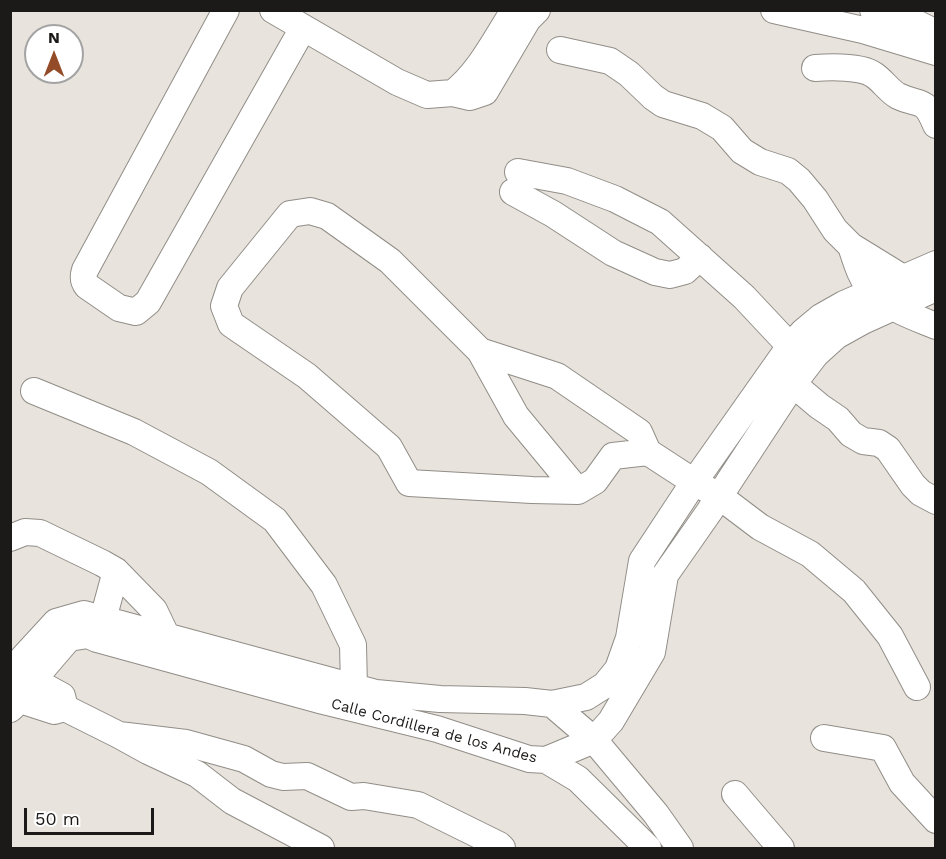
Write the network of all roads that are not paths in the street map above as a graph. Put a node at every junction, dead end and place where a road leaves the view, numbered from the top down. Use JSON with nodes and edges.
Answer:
{"nodes":[{"id":1,"x":226,"y":10,"type":"edge"},
{"id":2,"x":273,"y":10,"type":"edge"},
{"id":3,"x":774,"y":10,"type":"edge"},
{"id":4,"x":873,"y":10,"type":"edge"},
{"id":5,"x":524,"y":13,"type":"edge"},
{"id":6,"x":303,"y":28,"type":"junction"},
{"id":7,"x":933,"y":38,"type":"edge"},
{"id":8,"x":560,"y":50,"type":"dead end"},
{"id":9,"x":814,"y":68,"type":"dead end"},
{"id":10,"x":936,"y":125,"type":"edge"},
{"id":11,"x":851,"y":246,"type":"junction"},
{"id":12,"x":700,"y":257,"type":"junction"},
{"id":13,"x":936,"y":264,"type":"edge"},
{"id":14,"x":872,"y":291,"type":"junction"},
{"id":15,"x":924,"y":291,"type":"edge"},
{"id":16,"x":893,"y":307,"type":"junction"},
{"id":17,"x":936,"y":326,"type":"edge"},
{"id":18,"x":790,"y":346,"type":"junction"},
{"id":19,"x":480,"y":351,"type":"junction"},
{"id":20,"x":778,"y":384,"type":"junction"},
{"id":21,"x":34,"y":391,"type":"dead end"},
{"id":22,"x":648,"y":452,"type":"junction"},
{"id":23,"x":689,"y":490,"type":"junction"},
{"id":24,"x":578,"y":491,"type":"junction"},
{"id":25,"x":936,"y":501,"type":"edge"},
{"id":26,"x":714,"y":504,"type":"junction"},
{"id":27,"x":10,"y":538,"type":"edge"},
{"id":28,"x":116,"y":571,"type":"junction"},
{"id":29,"x":100,"y":629,"type":"junction"},
{"id":30,"x":166,"y":647,"type":"junction"},
{"id":31,"x":16,"y":687,"type":"edge"},
{"id":32,"x":917,"y":687,"type":"dead end"},
{"id":33,"x":354,"y":688,"type":"junction"},
{"id":34,"x":326,"y":691,"type":"junction"},
{"id":35,"x":440,"y":699,"type":"junction"},
{"id":36,"x":552,"y":704,"type":"junction"},
{"id":37,"x":437,"y":729,"type":"junction"},
{"id":38,"x":119,"y":735,"type":"junction"},
{"id":39,"x":824,"y":738,"type":"dead end"},
{"id":40,"x":594,"y":740,"type":"junction"},
{"id":41,"x":546,"y":760,"type":"junction"},
{"id":42,"x":735,"y":794,"type":"dead end"},
{"id":43,"x":656,"y":814,"type":"junction"},
{"id":44,"x":936,"y":820,"type":"edge"},
{"id":45,"x":674,"y":845,"type":"edge"},
{"id":46,"x":646,"y":847,"type":"edge"},
{"id":47,"x":321,"y":849,"type":"edge"},
{"id":48,"x":502,"y":849,"type":"edge"},
{"id":49,"x":780,"y":849,"type":"edge"}],
"edges":[{"from":1,"to":6,"type":"street"},
{"from":2,"to":6,"type":"street"},
{"from":3,"to":7,"type":"street"},
{"from":4,"to":7,"type":"street"},
{"from":5,"to":6,"type":"street"},
{"from":8,"to":11,"type":"street"},
{"from":9,"to":10,"type":"street"},
{"from":11,"to":14,"type":"street"},
{"from":11,"to":15,"type":"street"},
{"from":12,"to":12,"type":"street"},
{"from":12,"to":18,"type":"street"},
{"from":13,"to":15,"type":"street","name":"Calle Cordillera de los Andes"},
{"from":14,"to":15,"type":"street","name":"Calle Cordillera de los Andes"},
{"from":14,"to":16,"type":"street"},
{"from":14,"to":18,"type":"street","name":"Calle Cordillera de los Andes"},
{"from":15,"to":16,"type":"street","name":"Calle Cordillera de los Andes"},
{"from":16,"to":17,"type":"street"},
{"from":16,"to":20,"type":"street","name":"Calle Cordillera de los Andes"},
{"from":18,"to":20,"type":"street","name":"Calle Cordillera de los Andes"},
{"from":19,"to":22,"type":"street"},
{"from":19,"to":24,"type":"street"},
{"from":19,"to":24,"type":"street"},
{"from":20,"to":23,"type":"street","name":"Calle Cordillera de los Andes"},
{"from":20,"to":25,"type":"street"},
{"from":20,"to":26,"type":"street","name":"Calle Cordillera de los Andes"},
{"from":21,"to":33,"type":"street"},
{"from":22,"to":23,"type":"street"},
{"from":22,"to":24,"type":"street"},
{"from":23,"to":26,"type":"street"},
{"from":23,"to":36,"type":"street","name":"Calle Cordillera de los Andes"},
{"from":26,"to":32,"type":"street"},
{"from":26,"to":40,"type":"street","name":"Calle Cordillera de los Andes"},
{"from":27,"to":28,"type":"street"},
{"from":28,"to":29,"type":"street"},
{"from":28,"to":30,"type":"street"},
{"from":29,"to":30,"type":"street","name":"Calle Cordillera de los Andes"},
{"from":29,"to":31,"type":"street","name":"Calle Cordillera de los Andes"},
{"from":30,"to":34,"type":"street","name":"Calle Cordillera de los Andes"},
{"from":31,"to":38,"type":"street"},
{"from":33,"to":34,"type":"street","name":"Calle Cordillera de los Andes"},
{"from":33,"to":35,"type":"street","name":"Calle Cordillera de los Andes"},
{"from":34,"to":37,"type":"street","name":"Calle Cordillera de los Andes"},
{"from":35,"to":36,"type":"street","name":"Calle Cordillera de los Andes"},
{"from":35,"to":37,"type":"street"},
{"from":36,"to":40,"type":"street"},
{"from":37,"to":41,"type":"street","name":"Calle Cordillera de los Andes"},
{"from":38,"to":47,"type":"street"},
{"from":38,"to":48,"type":"street"},
{"from":39,"to":44,"type":"street"},
{"from":40,"to":41,"type":"street","name":"Calle Cordillera de los Andes"},
{"from":40,"to":43,"type":"street"},
{"from":41,"to":46,"type":"street"},
{"from":42,"to":49,"type":"street"},
{"from":43,"to":45,"type":"street"},
{"from":43,"to":46,"type":"street"}]}
